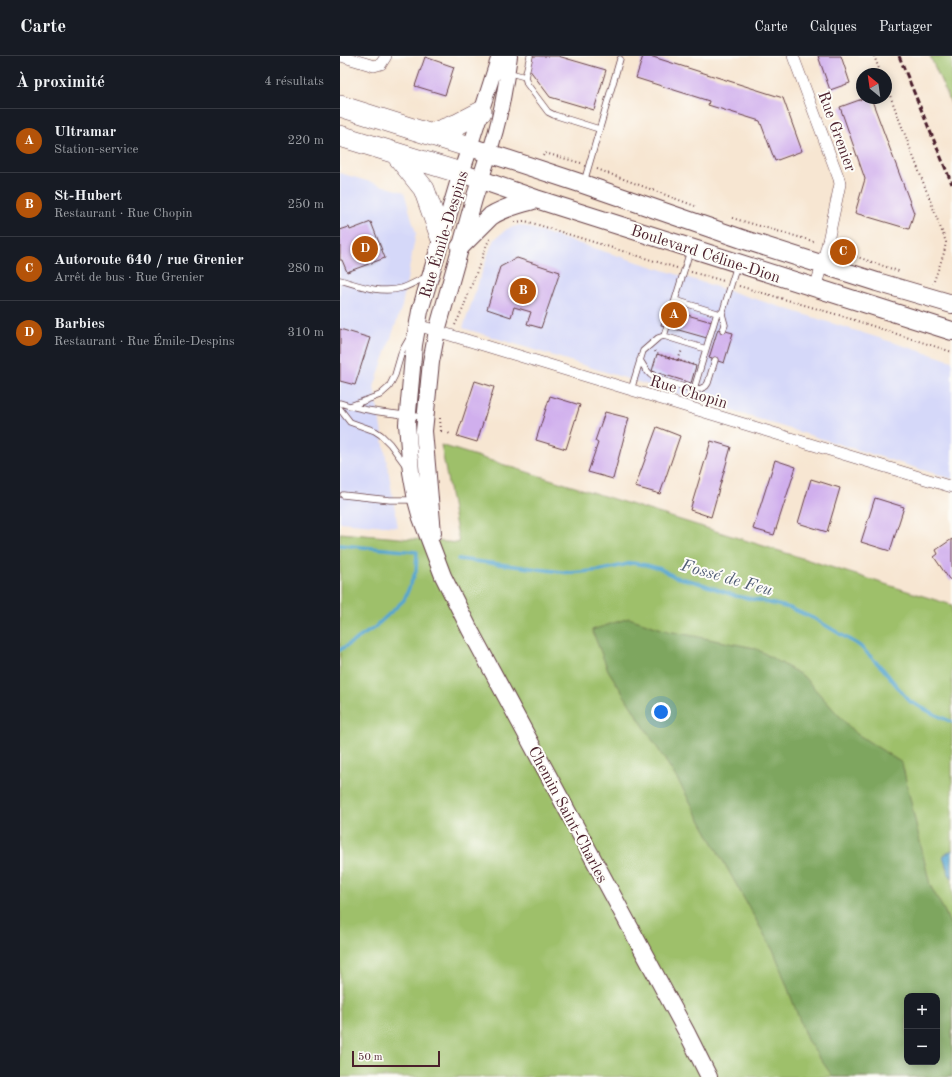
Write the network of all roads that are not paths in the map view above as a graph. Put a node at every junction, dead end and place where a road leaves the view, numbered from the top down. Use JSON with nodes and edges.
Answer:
{"nodes":[{"id":1,"x":341,"y":56,"type":"edge"},
{"id":2,"x":386,"y":56,"type":"edge"},
{"id":3,"x":499,"y":56,"type":"edge"},
{"id":4,"x":510,"y":56,"type":"edge"},
{"id":5,"x":530,"y":56,"type":"edge"},
{"id":6,"x":793,"y":56,"type":"edge"},
{"id":7,"x":620,"y":59,"type":"dead end"},
{"id":8,"x":507,"y":72,"type":"junction"},
{"id":9,"x":525,"y":77,"type":"junction"},
{"id":10,"x":340,"y":106,"type":"edge"},
{"id":11,"x":481,"y":112,"type":"junction"},
{"id":12,"x":599,"y":129,"type":"junction"},
{"id":13,"x":431,"y":134,"type":"junction"},
{"id":14,"x":340,"y":136,"type":"edge"},
{"id":15,"x":480,"y":150,"type":"junction"},
{"id":16,"x":396,"y":154,"type":"junction"},
{"id":17,"x":461,"y":173,"type":"junction"},
{"id":18,"x":480,"y":180,"type":"junction"},
{"id":19,"x":583,"y":184,"type":"junction"},
{"id":20,"x":536,"y":199,"type":"junction"},
{"id":21,"x":441,"y":237,"type":"junction"},
{"id":22,"x":460,"y":247,"type":"junction"},
{"id":23,"x":691,"y":248,"type":"junction"},
{"id":24,"x":738,"y":263,"type":"junction"},
{"id":25,"x":822,"y":265,"type":"junction"},
{"id":26,"x":430,"y":275,"type":"junction"},
{"id":27,"x":340,"y":280,"type":"edge"},
{"id":28,"x":815,"y":288,"type":"junction"},
{"id":29,"x":675,"y":300,"type":"junction"},
{"id":30,"x":952,"y":304,"type":"edge"},
{"id":31,"x":720,"y":314,"type":"junction"},
{"id":32,"x":417,"y":325,"type":"junction"},
{"id":33,"x":723,"y":330,"type":"dead end"},
{"id":34,"x":437,"y":331,"type":"junction"},
{"id":35,"x":952,"y":331,"type":"edge"},
{"id":36,"x":664,"y":336,"type":"junction"},
{"id":37,"x":706,"y":349,"type":"junction"},
{"id":38,"x":640,"y":360,"type":"junction"},
{"id":39,"x":715,"y":360,"type":"dead end"},
{"id":40,"x":694,"y":389,"type":"junction"},
{"id":41,"x":631,"y":391,"type":"junction"},
{"id":42,"x":340,"y":403,"type":"edge"},
{"id":43,"x":350,"y":406,"type":"junction"},
{"id":44,"x":340,"y":409,"type":"edge"},
{"id":45,"x":407,"y":415,"type":"junction"},
{"id":46,"x":425,"y":416,"type":"junction"},
{"id":47,"x":411,"y":472,"type":"junction"},
{"id":48,"x":952,"y":487,"type":"edge"},
{"id":49,"x":343,"y":495,"type":"dead end"},
{"id":50,"x":423,"y":500,"type":"junction"},
{"id":51,"x":709,"y":1077,"type":"edge"}],
"edges":[{"from":1,"to":2,"type":"street"},
{"from":3,"to":11,"type":"street","name":"Rue Émile-Despins"},
{"from":4,"to":8,"type":"street","name":"Rue Émile-Despins"},
{"from":5,"to":9,"type":"lane"},
{"from":6,"to":25,"type":"street","name":"Rue Grenier"},
{"from":7,"to":12,"type":"lane"},
{"from":8,"to":9,"type":"lane"},
{"from":8,"to":15,"type":"street","name":"Rue Émile-Despins"},
{"from":9,"to":12,"type":"lane"},
{"from":10,"to":13,"type":"highway"},
{"from":11,"to":13,"type":"highway"},
{"from":11,"to":15,"type":"street","name":"Rue Émile-Despins"},
{"from":12,"to":19,"type":"lane"},
{"from":13,"to":15,"type":"highway"},
{"from":14,"to":16,"type":"highway"},
{"from":15,"to":17,"type":"main road","name":"Rue Émile-Despins"},
{"from":15,"to":18,"type":"main road","name":"Rue Émile-Despins"},
{"from":15,"to":19,"type":"main road","name":"Boulevard Céline-Dion"},
{"from":16,"to":17,"type":"highway"},
{"from":16,"to":21,"type":"highway"},
{"from":17,"to":18,"type":"main road","name":"Boulevard Céline-Dion"},
{"from":17,"to":21,"type":"main road","name":"Rue Émile-Despins"},
{"from":18,"to":20,"type":"main road","name":"Boulevard Céline-Dion"},
{"from":18,"to":22,"type":"main road","name":"Rue Émile-Despins"},
{"from":19,"to":25,"type":"main road","name":"Boulevard Céline-Dion"},
{"from":20,"to":22,"type":"main road"},
{"from":20,"to":23,"type":"main road","name":"Boulevard Céline-Dion"},
{"from":21,"to":26,"type":"main road","name":"Rue Émile-Despins"},
{"from":22,"to":34,"type":"main road","name":"Rue Émile-Despins"},
{"from":23,"to":24,"type":"main road","name":"Boulevard Céline-Dion"},
{"from":23,"to":29,"type":"lane"},
{"from":24,"to":28,"type":"main road","name":"Boulevard Céline-Dion"},
{"from":24,"to":31,"type":"lane"},
{"from":25,"to":28,"type":"street","name":"Rue Grenier"},
{"from":25,"to":30,"type":"main road","name":"Boulevard Céline-Dion"},
{"from":26,"to":27,"type":"lane"},
{"from":26,"to":32,"type":"main road","name":"Rue Émile-Despins"},
{"from":28,"to":35,"type":"main road","name":"Boulevard Céline-Dion"},
{"from":29,"to":31,"type":"lane"},
{"from":29,"to":36,"type":"lane"},
{"from":31,"to":33,"type":"lane"},
{"from":31,"to":37,"type":"lane"},
{"from":32,"to":34,"type":"street","name":"Rue Chopin"},
{"from":32,"to":43,"type":"lane"},
{"from":32,"to":45,"type":"main road","name":"Rue Émile-Despins"},
{"from":34,"to":41,"type":"street","name":"Rue Chopin"},
{"from":34,"to":46,"type":"main road","name":"Rue Émile-Despins"},
{"from":36,"to":37,"type":"lane"},
{"from":36,"to":38,"type":"lane"},
{"from":37,"to":40,"type":"lane"},
{"from":38,"to":40,"type":"lane"},
{"from":38,"to":41,"type":"lane"},
{"from":39,"to":40,"type":"lane"},
{"from":41,"to":48,"type":"street","name":"Rue Chopin"},
{"from":42,"to":43,"type":"lane"},
{"from":43,"to":45,"type":"lane"},
{"from":44,"to":47,"type":"lane"},
{"from":45,"to":46,"type":"lane"},
{"from":45,"to":47,"type":"main road","name":"Chemin Saint-Charles"},
{"from":46,"to":50,"type":"main road","name":"Chemin Saint-Charles"},
{"from":47,"to":50,"type":"main road","name":"Chemin Saint-Charles"},
{"from":49,"to":50,"type":"lane"},
{"from":50,"to":51,"type":"main road","name":"Chemin Saint-Charles"}]}
